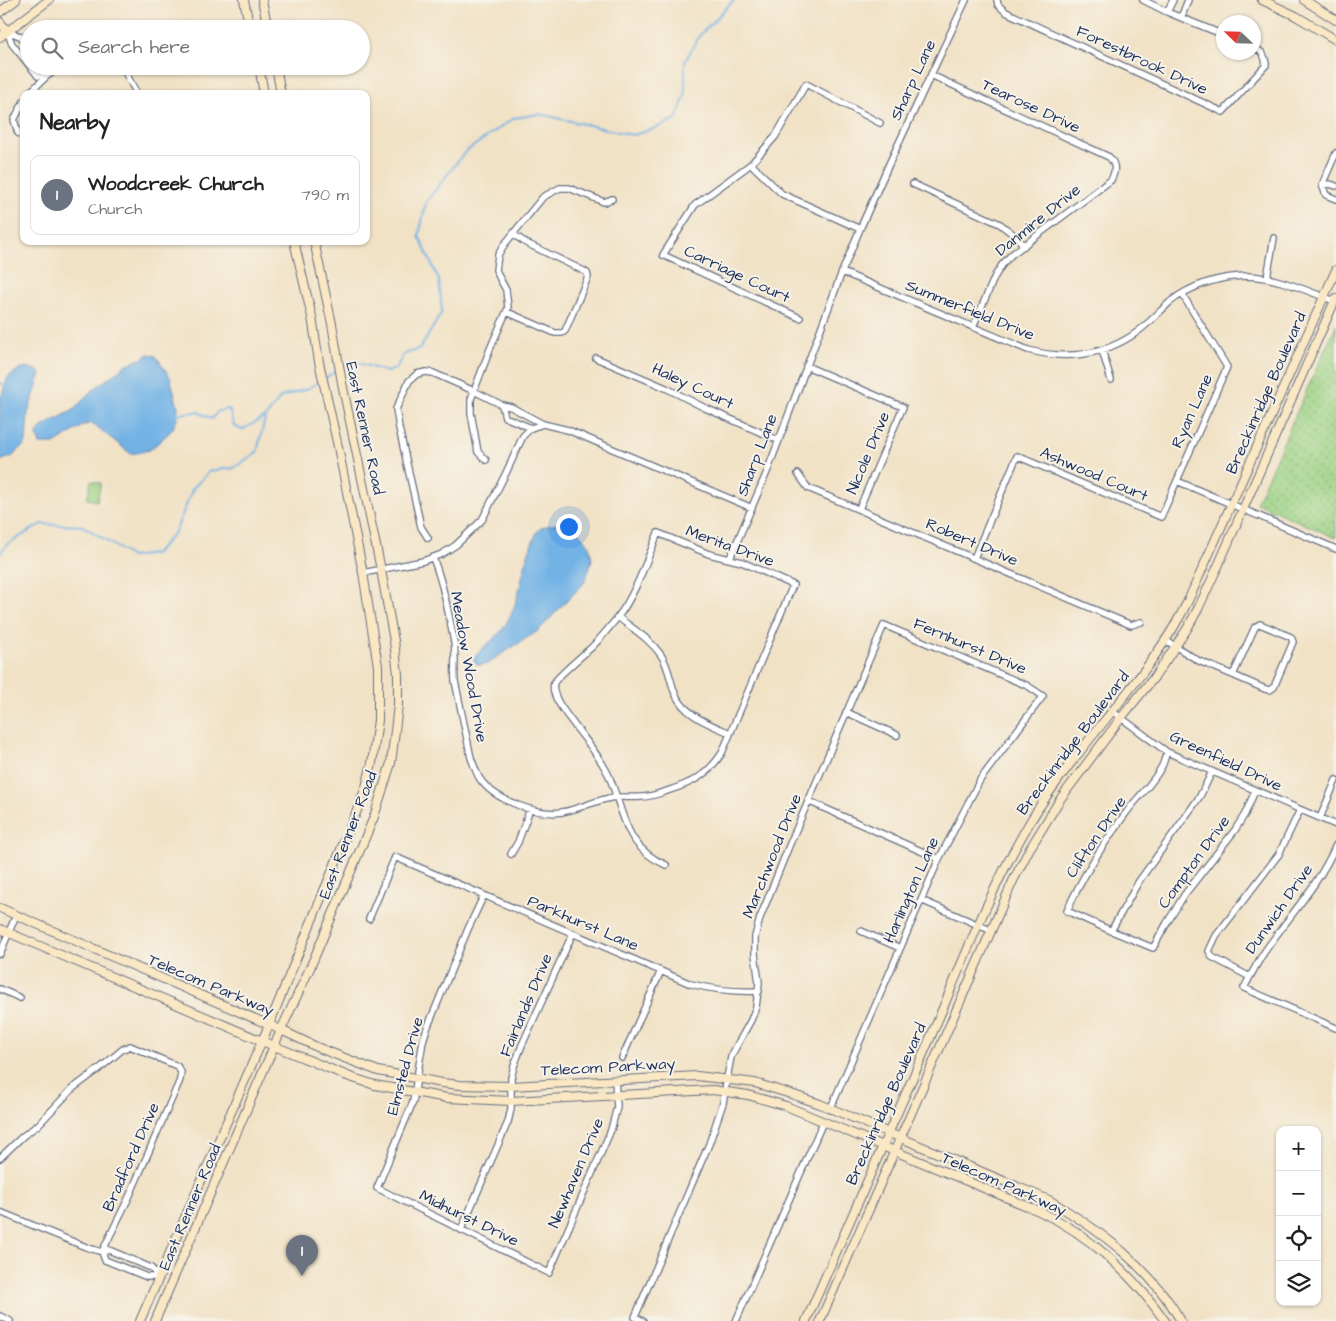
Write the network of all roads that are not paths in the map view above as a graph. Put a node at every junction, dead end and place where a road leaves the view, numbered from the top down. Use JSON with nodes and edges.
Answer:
{"nodes":[{"id":1,"x":16,"y":0,"type":"edge"},
{"id":2,"x":48,"y":0,"type":"edge"},
{"id":3,"x":244,"y":0,"type":"edge"},
{"id":4,"x":262,"y":0,"type":"edge"},
{"id":5,"x":966,"y":0,"type":"edge"},
{"id":6,"x":997,"y":0,"type":"edge"},
{"id":7,"x":1143,"y":0,"type":"edge"},
{"id":8,"x":1173,"y":0,"type":"edge"},
{"id":9,"x":1188,"y":0,"type":"edge"},
{"id":10,"x":1262,"y":0,"type":"edge"},
{"id":11,"x":1304,"y":0,"type":"edge"},
{"id":12,"x":0,"y":12,"type":"edge"},
{"id":13,"x":1167,"y":12,"type":"junction"},
{"id":14,"x":1181,"y":18,"type":"junction"},
{"id":15,"x":22,"y":20,"type":"edge"},
{"id":16,"x":248,"y":20,"type":"edge"},
{"id":17,"x":266,"y":20,"type":"edge"},
{"id":18,"x":1336,"y":20,"type":"edge"},
{"id":19,"x":20,"y":21,"type":"edge"},
{"id":20,"x":0,"y":22,"type":"edge"},
{"id":21,"x":7,"y":31,"type":"junction"},
{"id":22,"x":1216,"y":32,"type":"edge"},
{"id":23,"x":20,"y":36,"type":"edge"},
{"id":24,"x":0,"y":37,"type":"edge"},
{"id":25,"x":1336,"y":40,"type":"edge"},
{"id":26,"x":1261,"y":51,"type":"edge"},
{"id":27,"x":20,"y":54,"type":"edge"},
{"id":28,"x":37,"y":75,"type":"edge"},
{"id":29,"x":127,"y":75,"type":"edge"},
{"id":30,"x":261,"y":75,"type":"edge"},
{"id":31,"x":278,"y":75,"type":"edge"},
{"id":32,"x":931,"y":75,"type":"junction"},
{"id":33,"x":47,"y":76,"type":"joint"},
{"id":34,"x":32,"y":90,"type":"edge"},
{"id":35,"x":135,"y":90,"type":"edge"},
{"id":36,"x":263,"y":90,"type":"edge"},
{"id":37,"x":281,"y":90,"type":"edge"},
{"id":38,"x":20,"y":109,"type":"edge"},
{"id":39,"x":880,"y":123,"type":"dead end"},
{"id":40,"x":20,"y":135,"type":"edge"},
{"id":41,"x":1336,"y":153,"type":"edge"},
{"id":42,"x":751,"y":164,"type":"junction"},
{"id":43,"x":1115,"y":167,"type":"joint"},
{"id":44,"x":913,"y":184,"type":"dead end"},
{"id":45,"x":1322,"y":185,"type":"junction"},
{"id":46,"x":1336,"y":186,"type":"edge"},
{"id":47,"x":612,"y":199,"type":"dead end"},
{"id":48,"x":1336,"y":199,"type":"edge"},
{"id":49,"x":860,"y":229,"type":"junction"},
{"id":50,"x":513,"y":234,"type":"junction"},
{"id":51,"x":1274,"y":238,"type":"dead end"},
{"id":52,"x":295,"y":245,"type":"edge"},
{"id":53,"x":315,"y":245,"type":"edge"},
{"id":54,"x":1024,"y":246,"type":"junction"},
{"id":55,"x":1336,"y":270,"type":"edge"},
{"id":56,"x":842,"y":272,"type":"junction"},
{"id":57,"x":1267,"y":278,"type":"junction"},
{"id":58,"x":1182,"y":294,"type":"junction"},
{"id":59,"x":1324,"y":297,"type":"junction"},
{"id":60,"x":1335,"y":300,"type":"edge"},
{"id":61,"x":507,"y":312,"type":"junction"},
{"id":62,"x":330,"y":314,"type":"junction"},
{"id":63,"x":312,"y":317,"type":"junction"},
{"id":64,"x":800,"y":318,"type":"dead end"},
{"id":65,"x":973,"y":327,"type":"junction"},
{"id":66,"x":1102,"y":350,"type":"junction"},
{"id":67,"x":596,"y":358,"type":"dead end"},
{"id":68,"x":806,"y":366,"type":"junction"},
{"id":69,"x":1111,"y":380,"type":"dead end"},
{"id":70,"x":474,"y":390,"type":"junction"},
{"id":71,"x":502,"y":405,"type":"junction"},
{"id":72,"x":543,"y":424,"type":"junction"},
{"id":73,"x":531,"y":428,"type":"junction"},
{"id":74,"x":778,"y":440,"type":"junction"},
{"id":75,"x":486,"y":460,"type":"dead end"},
{"id":76,"x":798,"y":474,"type":"dead end"},
{"id":77,"x":1177,"y":481,"type":"junction"},
{"id":78,"x":1231,"y":505,"type":"junction"},
{"id":79,"x":752,"y":508,"type":"junction"},
{"id":80,"x":859,"y":509,"type":"junction"},
{"id":81,"x":1242,"y":510,"type":"junction"},
{"id":82,"x":1161,"y":517,"type":"joint"},
{"id":83,"x":428,"y":538,"type":"dead end"},
{"id":84,"x":1336,"y":550,"type":"edge"},
{"id":85,"x":433,"y":558,"type":"junction"},
{"id":86,"x":730,"y":558,"type":"junction"},
{"id":87,"x":974,"y":558,"type":"junction"},
{"id":88,"x":381,"y":570,"type":"junction"},
{"id":89,"x":362,"y":572,"type":"junction"},
{"id":90,"x":793,"y":584,"type":"joint"},
{"id":91,"x":618,"y":617,"type":"junction"},
{"id":92,"x":1141,"y":622,"type":"dead end"},
{"id":93,"x":884,"y":625,"type":"joint"},
{"id":94,"x":1165,"y":640,"type":"junction"},
{"id":95,"x":1175,"y":647,"type":"junction"},
{"id":96,"x":1232,"y":675,"type":"junction"},
{"id":97,"x":1043,"y":696,"type":"joint"},
{"id":98,"x":1112,"y":711,"type":"junction"},
{"id":99,"x":846,"y":712,"type":"junction"},
{"id":100,"x":1120,"y":718,"type":"junction"},
{"id":101,"x":730,"y":733,"type":"junction"},
{"id":102,"x":897,"y":735,"type":"dead end"},
{"id":103,"x":1167,"y":752,"type":"junction"},
{"id":104,"x":1212,"y":772,"type":"junction"},
{"id":105,"x":1336,"y":780,"type":"edge"},
{"id":106,"x":1255,"y":790,"type":"junction"},
{"id":107,"x":616,"y":797,"type":"junction"},
{"id":108,"x":808,"y":801,"type":"junction"},
{"id":109,"x":530,"y":809,"type":"junction"},
{"id":110,"x":1300,"y":810,"type":"junction"},
{"id":111,"x":1320,"y":818,"type":"junction"},
{"id":112,"x":1336,"y":825,"type":"edge"},
{"id":113,"x":1336,"y":846,"type":"edge"},
{"id":114,"x":511,"y":854,"type":"dead end"},
{"id":115,"x":939,"y":860,"type":"junction"},
{"id":116,"x":666,"y":865,"type":"dead end"},
{"id":117,"x":484,"y":895,"type":"junction"},
{"id":118,"x":921,"y":900,"type":"junction"},
{"id":119,"x":0,"y":908,"type":"edge"},
{"id":120,"x":16,"y":915,"type":"junction"},
{"id":121,"x":369,"y":919,"type":"dead end"},
{"id":122,"x":979,"y":926,"type":"junction"},
{"id":123,"x":0,"y":929,"type":"edge"},
{"id":124,"x":990,"y":930,"type":"junction"},
{"id":125,"x":861,"y":931,"type":"dead end"},
{"id":126,"x":1111,"y":931,"type":"junction"},
{"id":127,"x":9,"y":932,"type":"junction"},
{"id":128,"x":573,"y":933,"type":"junction"},
{"id":129,"x":900,"y":948,"type":"junction"},
{"id":130,"x":1153,"y":948,"type":"joint"},
{"id":131,"x":0,"y":954,"type":"edge"},
{"id":132,"x":661,"y":971,"type":"junction"},
{"id":133,"x":1250,"y":977,"type":"junction"},
{"id":134,"x":0,"y":989,"type":"edge"},
{"id":135,"x":759,"y":990,"type":"junction"},
{"id":136,"x":20,"y":998,"type":"dead end"},
{"id":137,"x":270,"y":1025,"type":"junction"},
{"id":138,"x":1335,"y":1025,"type":"edge"},
{"id":139,"x":281,"y":1030,"type":"junction"},
{"id":140,"x":262,"y":1041,"type":"junction"},
{"id":141,"x":275,"y":1046,"type":"junction"},
{"id":142,"x":622,"y":1058,"type":"dead end"},
{"id":143,"x":727,"y":1078,"type":"junction"},
{"id":144,"x":418,"y":1079,"type":"junction"},
{"id":145,"x":616,"y":1080,"type":"junction"},
{"id":146,"x":511,"y":1086,"type":"junction"},
{"id":147,"x":725,"y":1091,"type":"junction"},
{"id":148,"x":416,"y":1093,"type":"junction"},
{"id":149,"x":616,"y":1094,"type":"junction"},
{"id":150,"x":511,"y":1101,"type":"junction"},
{"id":151,"x":830,"y":1110,"type":"junction"},
{"id":152,"x":823,"y":1122,"type":"junction"},
{"id":153,"x":888,"y":1133,"type":"junction"},
{"id":154,"x":900,"y":1137,"type":"junction"},
{"id":155,"x":882,"y":1146,"type":"junction"},
{"id":156,"x":894,"y":1151,"type":"junction"},
{"id":157,"x":0,"y":1158,"type":"edge"},
{"id":158,"x":378,"y":1188,"type":"joint"},
{"id":159,"x":1067,"y":1211,"type":"junction"},
{"id":160,"x":0,"y":1212,"type":"edge"},
{"id":161,"x":1062,"y":1223,"type":"junction"},
{"id":162,"x":461,"y":1230,"type":"junction"},
{"id":163,"x":102,"y":1252,"type":"junction"},
{"id":164,"x":548,"y":1273,"type":"joint"},
{"id":165,"x":160,"y":1277,"type":"junction"},
{"id":166,"x":172,"y":1282,"type":"junction"},
{"id":167,"x":815,"y":1300,"type":"junction"},
{"id":168,"x":827,"y":1306,"type":"junction"},
{"id":169,"x":0,"y":1316,"type":"edge"},
{"id":170,"x":10,"y":1321,"type":"edge"},
{"id":171,"x":140,"y":1321,"type":"edge"},
{"id":172,"x":155,"y":1321,"type":"edge"},
{"id":173,"x":643,"y":1321,"type":"edge"},
{"id":174,"x":736,"y":1321,"type":"edge"},
{"id":175,"x":806,"y":1321,"type":"edge"},
{"id":176,"x":820,"y":1321,"type":"edge"},
{"id":177,"x":1165,"y":1321,"type":"edge"},
{"id":178,"x":1181,"y":1321,"type":"edge"}],
"edges":[{"from":1,"to":12,"type":"street"},
{"from":2,"to":15,"type":"street"},
{"from":3,"to":16,"type":"street"},
{"from":4,"to":17,"type":"street"},
{"from":5,"to":32,"type":"street","name":"Sharp Lane"},
{"from":6,"to":26,"type":"street","name":"Forestbrook Drive"},
{"from":7,"to":13,"type":"street"},
{"from":8,"to":13,"type":"street"},
{"from":9,"to":14,"type":"street"},
{"from":10,"to":25,"type":"street"},
{"from":11,"to":18,"type":"street"},
{"from":13,"to":14,"type":"street"},
{"from":14,"to":22,"type":"street"},
{"from":19,"to":21,"type":"street"},
{"from":20,"to":21,"type":"street"},
{"from":21,"to":23,"type":"street"},
{"from":21,"to":24,"type":"street"},
{"from":21,"to":27,"type":"street"},
{"from":28,"to":33,"type":"street"},
{"from":29,"to":35,"type":"street"},
{"from":30,"to":36,"type":"street"},
{"from":31,"to":37,"type":"street"},
{"from":32,"to":43,"type":"street","name":"Tearose Drive"},
{"from":32,"to":49,"type":"street","name":"Sharp Lane"},
{"from":33,"to":34,"type":"street"},
{"from":38,"to":40,"type":"street"},
{"from":39,"to":42,"type":"street"},
{"from":41,"to":45,"type":"street"},
{"from":42,"to":49,"type":"street"},
{"from":42,"to":64,"type":"street","name":"Carriage Court"},
{"from":43,"to":54,"type":"street","name":"Danmire Drive"},
{"from":44,"to":54,"type":"street"},
{"from":45,"to":46,"type":"street"},
{"from":45,"to":48,"type":"street"},
{"from":47,"to":50,"type":"street"},
{"from":49,"to":56,"type":"street","name":"Sharp Lane"},
{"from":50,"to":61,"type":"street"},
{"from":50,"to":61,"type":"street"},
{"from":51,"to":57,"type":"street"},
{"from":52,"to":63,"type":"street","name":"East Renner Road"},
{"from":53,"to":62,"type":"street","name":"East Renner Road"},
{"from":54,"to":65,"type":"street","name":"Danmire Drive"},
{"from":55,"to":59,"type":"street","name":"Breckinridge Boulevard"},
{"from":56,"to":65,"type":"street","name":"Summerfield Drive"},
{"from":56,"to":68,"type":"street","name":"Sharp Lane"},
{"from":57,"to":58,"type":"street","name":"Summerfield Drive"},
{"from":57,"to":59,"type":"street","name":"Summerfield Drive"},
{"from":58,"to":66,"type":"street","name":"Summerfield Drive"},
{"from":58,"to":77,"type":"street","name":"Ryan Lane"},
{"from":59,"to":60,"type":"street","name":"Summerfield Drive"},
{"from":59,"to":78,"type":"street","name":"Breckinridge Boulevard"},
{"from":60,"to":81,"type":"street","name":"Breckinridge Boulevard"},
{"from":61,"to":70,"type":"street"},
{"from":62,"to":63,"type":"street"},
{"from":62,"to":88,"type":"street","name":"East Renner Road"},
{"from":63,"to":89,"type":"street","name":"East Renner Road"},
{"from":65,"to":66,"type":"street","name":"Summerfield Drive"},
{"from":66,"to":69,"type":"street"},
{"from":67,"to":74,"type":"street","name":"Haley Court"},
{"from":68,"to":74,"type":"street","name":"Sharp Lane"},
{"from":68,"to":80,"type":"street","name":"Nicole Drive"},
{"from":70,"to":71,"type":"street","name":"Sharp Lane"},
{"from":70,"to":75,"type":"street"},
{"from":70,"to":83,"type":"street","name":"Sharp Lane"},
{"from":71,"to":72,"type":"street","name":"Sharp Lane"},
{"from":71,"to":73,"type":"street"},
{"from":72,"to":73,"type":"street"},
{"from":72,"to":79,"type":"street","name":"Sharp Lane"},
{"from":73,"to":85,"type":"street"},
{"from":74,"to":79,"type":"street","name":"Sharp Lane"},
{"from":76,"to":80,"type":"street","name":"Robert Drive"},
{"from":77,"to":78,"type":"street"},
{"from":77,"to":82,"type":"street","name":"Ryan Lane"},
{"from":78,"to":81,"type":"street"},
{"from":78,"to":94,"type":"street","name":"Breckinridge Boulevard"},
{"from":79,"to":86,"type":"street"},
{"from":80,"to":87,"type":"street","name":"Robert Drive"},
{"from":81,"to":84,"type":"street"},
{"from":81,"to":95,"type":"street","name":"Breckinridge Boulevard"},
{"from":82,"to":87,"type":"street","name":"Ashwood Court"},
{"from":85,"to":88,"type":"street"},
{"from":85,"to":109,"type":"street","name":"Meadow Wood Drive"},
{"from":86,"to":90,"type":"street","name":"Merita Drive"},
{"from":86,"to":91,"type":"street","name":"Merita Drive"},
{"from":87,"to":92,"type":"street","name":"Robert Drive"},
{"from":88,"to":89,"type":"street"},
{"from":88,"to":139,"type":"street","name":"East Renner Road"},
{"from":89,"to":137,"type":"street","name":"East Renner Road"},
{"from":90,"to":101,"type":"street","name":"Meadow Wood Drive"},
{"from":91,"to":101,"type":"street"},
{"from":91,"to":107,"type":"street"},
{"from":93,"to":97,"type":"street","name":"Fernhurst Drive"},
{"from":93,"to":99,"type":"street","name":"Marchwood Drive"},
{"from":94,"to":95,"type":"street"},
{"from":94,"to":98,"type":"street","name":"Breckinridge Boulevard"},
{"from":95,"to":96,"type":"street"},
{"from":95,"to":100,"type":"street","name":"Breckinridge Boulevard"},
{"from":96,"to":96,"type":"street"},
{"from":97,"to":115,"type":"street","name":"Harlington Lane"},
{"from":98,"to":100,"type":"street","name":"Greenfield Drive"},
{"from":98,"to":122,"type":"street","name":"Breckinridge Boulevard"},
{"from":99,"to":102,"type":"street"},
{"from":99,"to":108,"type":"street","name":"Marchwood Drive"},
{"from":100,"to":103,"type":"street","name":"Greenfield Drive"},
{"from":100,"to":124,"type":"street","name":"Breckinridge Boulevard"},
{"from":101,"to":107,"type":"street","name":"Meadow Wood Drive"},
{"from":103,"to":104,"type":"street","name":"Greenfield Drive"},
{"from":103,"to":126,"type":"street","name":"Clifton Drive"},
{"from":104,"to":106,"type":"street","name":"Greenfield Drive"},
{"from":104,"to":126,"type":"street"},
{"from":105,"to":111,"type":"street"},
{"from":106,"to":110,"type":"street","name":"Greenfield Drive"},
{"from":106,"to":130,"type":"street","name":"Compton Drive"},
{"from":107,"to":109,"type":"street","name":"Meadow Wood Drive"},
{"from":107,"to":116,"type":"street"},
{"from":108,"to":115,"type":"street"},
{"from":108,"to":135,"type":"street","name":"Marchwood Drive"},
{"from":109,"to":114,"type":"street"},
{"from":110,"to":111,"type":"street","name":"Greenfield Drive"},
{"from":110,"to":133,"type":"street"},
{"from":111,"to":112,"type":"street","name":"Greenfield Drive"},
{"from":113,"to":133,"type":"street","name":"Dunwich Drive"},
{"from":115,"to":118,"type":"street","name":"Harlington Lane"},
{"from":117,"to":121,"type":"street","name":"Parkhurst Lane"},
{"from":117,"to":128,"type":"street","name":"Parkhurst Lane"},
{"from":117,"to":144,"type":"street","name":"Elmsted Drive"},
{"from":118,"to":122,"type":"street"},
{"from":118,"to":129,"type":"street","name":"Harlington Lane"},
{"from":119,"to":120,"type":"street","name":"Telecom Parkway"},
{"from":120,"to":127,"type":"street"},
{"from":120,"to":137,"type":"street","name":"Telecom Parkway"},
{"from":122,"to":124,"type":"street"},
{"from":122,"to":153,"type":"street","name":"Breckinridge Boulevard"},
{"from":123,"to":127,"type":"street","name":"Telecom Parkway"},
{"from":124,"to":154,"type":"street","name":"Breckinridge Boulevard"},
{"from":125,"to":129,"type":"street"},
{"from":126,"to":130,"type":"street","name":"Clifton Drive"},
{"from":127,"to":131,"type":"street"},
{"from":127,"to":140,"type":"street","name":"Telecom Parkway"},
{"from":128,"to":132,"type":"street","name":"Parkhurst Lane"},
{"from":128,"to":146,"type":"street","name":"Fairlands Drive"},
{"from":129,"to":151,"type":"street","name":"Harlington Lane"},
{"from":132,"to":135,"type":"street","name":"Parkhurst Lane"},
{"from":132,"to":142,"type":"street"},
{"from":133,"to":138,"type":"street","name":"Dunwich Drive"},
{"from":134,"to":136,"type":"street"},
{"from":135,"to":143,"type":"street","name":"Marchwood Drive"},
{"from":137,"to":139,"type":"street","name":"Telecom Parkway"},
{"from":137,"to":140,"type":"street","name":"East Renner Road"},
{"from":139,"to":141,"type":"street","name":"East Renner Road"},
{"from":139,"to":144,"type":"street","name":"Telecom Parkway"},
{"from":140,"to":141,"type":"street","name":"Telecom Parkway"},
{"from":140,"to":165,"type":"street","name":"East Renner Road"},
{"from":141,"to":148,"type":"street","name":"Telecom Parkway"},
{"from":141,"to":166,"type":"street","name":"East Renner Road"},
{"from":143,"to":145,"type":"street","name":"Telecom Parkway"},
{"from":143,"to":147,"type":"street","name":"Marchwood Drive"},
{"from":143,"to":151,"type":"street","name":"Telecom Parkway"},
{"from":144,"to":146,"type":"street","name":"Telecom Parkway"},
{"from":144,"to":148,"type":"street","name":"Elmsted Drive"},
{"from":145,"to":146,"type":"street","name":"Telecom Parkway"},
{"from":145,"to":149,"type":"street","name":"Newhaven Drive"},
{"from":146,"to":150,"type":"street","name":"Fairlands Drive"},
{"from":147,"to":149,"type":"street","name":"Telecom Parkway"},
{"from":147,"to":152,"type":"street","name":"Telecom Parkway"},
{"from":147,"to":173,"type":"street","name":"Marchwood Drive"},
{"from":148,"to":150,"type":"street","name":"Telecom Parkway"},
{"from":148,"to":158,"type":"street","name":"Elmsted Drive"},
{"from":149,"to":150,"type":"street","name":"Telecom Parkway"},
{"from":149,"to":164,"type":"street","name":"Newhaven Drive"},
{"from":150,"to":162,"type":"street","name":"Fairlands Drive"},
{"from":151,"to":153,"type":"street","name":"Telecom Parkway"},
{"from":152,"to":155,"type":"street","name":"Telecom Parkway"},
{"from":152,"to":174,"type":"street"},
{"from":153,"to":154,"type":"street","name":"Telecom Parkway"},
{"from":153,"to":155,"type":"street","name":"Breckinridge Boulevard"},
{"from":154,"to":156,"type":"street","name":"Breckinridge Boulevard"},
{"from":154,"to":159,"type":"street","name":"Telecom Parkway"},
{"from":155,"to":156,"type":"street","name":"Telecom Parkway"},
{"from":155,"to":167,"type":"street","name":"Breckinridge Boulevard"},
{"from":156,"to":161,"type":"street","name":"Telecom Parkway"},
{"from":156,"to":168,"type":"street","name":"Breckinridge Boulevard"},
{"from":157,"to":163,"type":"street","name":"Bradford Drive"},
{"from":158,"to":162,"type":"street","name":"Midhurst Drive"},
{"from":159,"to":161,"type":"street"},
{"from":159,"to":178,"type":"street","name":"Telecom Parkway"},
{"from":160,"to":163,"type":"street"},
{"from":161,"to":177,"type":"street","name":"Telecom Parkway"},
{"from":162,"to":164,"type":"street","name":"Midhurst Drive"},
{"from":163,"to":165,"type":"street"},
{"from":163,"to":165,"type":"street"},
{"from":165,"to":166,"type":"street"},
{"from":165,"to":171,"type":"street","name":"East Renner Road"},
{"from":166,"to":172,"type":"street","name":"East Renner Road"},
{"from":167,"to":168,"type":"street"},
{"from":167,"to":175,"type":"street","name":"Breckinridge Boulevard"},
{"from":168,"to":176,"type":"street","name":"Breckinridge Boulevard"},
{"from":169,"to":170,"type":"street"}]}
